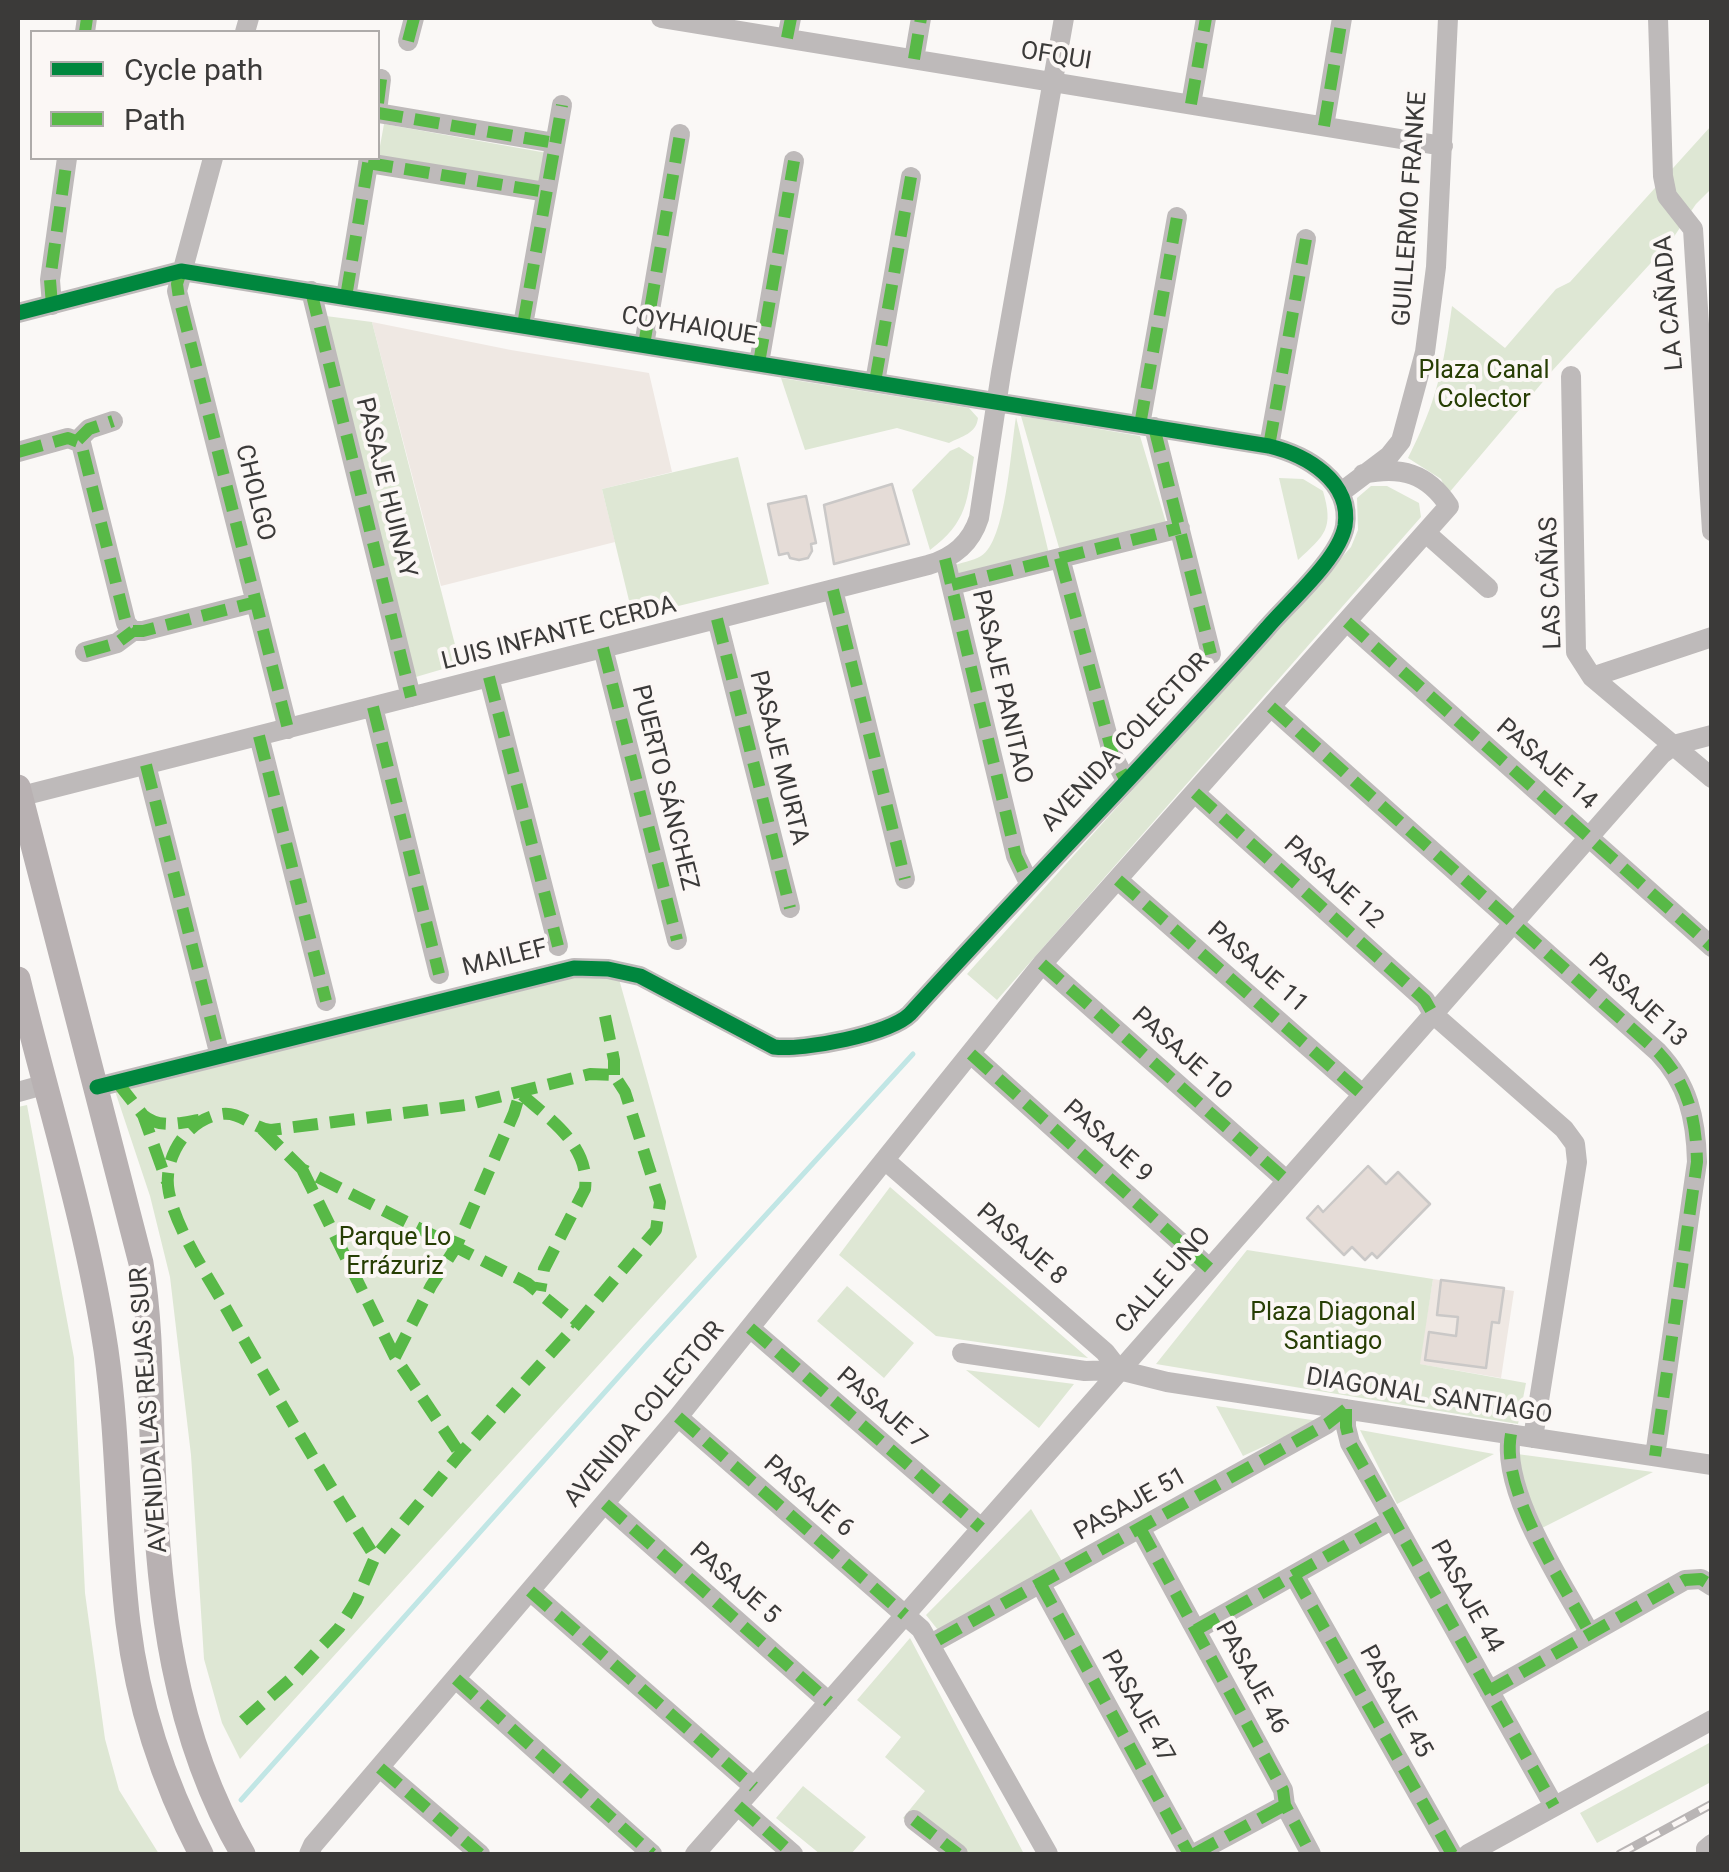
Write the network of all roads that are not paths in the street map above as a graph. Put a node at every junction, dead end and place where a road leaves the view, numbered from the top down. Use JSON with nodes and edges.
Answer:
{"nodes":[{"id":1,"x":414,"y":18,"type":"edge"},
{"id":2,"x":661,"y":18,"type":"edge"},
{"id":3,"x":921,"y":18,"type":"edge"},
{"id":4,"x":1064,"y":18,"type":"edge"},
{"id":5,"x":1206,"y":18,"type":"edge"},
{"id":6,"x":1342,"y":18,"type":"edge"},
{"id":7,"x":1448,"y":18,"type":"edge"},
{"id":8,"x":1658,"y":18,"type":"edge"},
{"id":9,"x":789,"y":28,"type":"edge"},
{"id":10,"x":408,"y":42,"type":"dead end"},
{"id":11,"x":914,"y":59,"type":"junction"},
{"id":12,"x":381,"y":79,"type":"dead end"},
{"id":13,"x":1053,"y":82,"type":"junction"},
{"id":14,"x":380,"y":87,"type":"edge"},
{"id":15,"x":1192,"y":104,"type":"junction"},
{"id":16,"x":562,"y":106,"type":"dead end"},
{"id":17,"x":380,"y":113,"type":"edge"},
{"id":18,"x":1324,"y":126,"type":"junction"},
{"id":19,"x":680,"y":134,"type":"dead end"},
{"id":20,"x":555,"y":143,"type":"junction"},
{"id":21,"x":1443,"y":146,"type":"junction"},
{"id":22,"x":67,"y":160,"type":"edge"},
{"id":23,"x":213,"y":160,"type":"edge"},
{"id":24,"x":368,"y":160,"type":"edge"},
{"id":25,"x":794,"y":161,"type":"dead end"},
{"id":26,"x":910,"y":177,"type":"dead end"},
{"id":27,"x":546,"y":192,"type":"junction"},
{"id":28,"x":1177,"y":217,"type":"dead end"},
{"id":29,"x":1306,"y":238,"type":"dead end"},
{"id":30,"x":181,"y":271,"type":"junction"},
{"id":31,"x":311,"y":291,"type":"junction"},
{"id":32,"x":346,"y":297,"type":"junction"},
{"id":33,"x":52,"y":304,"type":"junction"},
{"id":34,"x":18,"y":313,"type":"edge"},
{"id":35,"x":522,"y":325,"type":"junction"},
{"id":36,"x":644,"y":345,"type":"junction"},
{"id":37,"x":759,"y":364,"type":"junction"},
{"id":38,"x":1571,"y":376,"type":"dead end"},
{"id":39,"x":875,"y":382,"type":"junction"},
{"id":40,"x":997,"y":402,"type":"junction"},
{"id":41,"x":114,"y":421,"type":"dead end"},
{"id":42,"x":1147,"y":426,"type":"junction"},
{"id":43,"x":78,"y":440,"type":"junction"},
{"id":44,"x":1269,"y":446,"type":"junction"},
{"id":45,"x":18,"y":452,"type":"edge"},
{"id":46,"x":1363,"y":474,"type":"junction"},
{"id":47,"x":1340,"y":492,"type":"junction"},
{"id":48,"x":1180,"y":528,"type":"junction"},
{"id":49,"x":1712,"y":531,"type":"edge"},
{"id":50,"x":1426,"y":533,"type":"junction"},
{"id":51,"x":1060,"y":558,"type":"junction"},
{"id":52,"x":945,"y":559,"type":"junction"},
{"id":53,"x":952,"y":585,"type":"junction"},
{"id":54,"x":1488,"y":588,"type":"dead end"},
{"id":55,"x":833,"y":590,"type":"junction"},
{"id":56,"x":256,"y":602,"type":"junction"},
{"id":57,"x":717,"y":619,"type":"junction"},
{"id":58,"x":1347,"y":622,"type":"junction"},
{"id":59,"x":133,"y":630,"type":"junction"},
{"id":60,"x":1712,"y":638,"type":"edge"},
{"id":61,"x":603,"y":648,"type":"junction"},
{"id":62,"x":85,"y":652,"type":"dead end"},
{"id":63,"x":1211,"y":654,"type":"dead end"},
{"id":64,"x":489,"y":677,"type":"junction"},
{"id":65,"x":1592,"y":677,"type":"junction"},
{"id":66,"x":411,"y":697,"type":"junction"},
{"id":67,"x":373,"y":707,"type":"junction"},
{"id":68,"x":1271,"y":707,"type":"junction"},
{"id":69,"x":288,"y":728,"type":"junction"},
{"id":70,"x":1712,"y":735,"type":"edge"},
{"id":71,"x":258,"y":736,"type":"junction"},
{"id":72,"x":1674,"y":745,"type":"junction"},
{"id":73,"x":146,"y":764,"type":"junction"},
{"id":74,"x":1712,"y":778,"type":"edge"},
{"id":75,"x":1126,"y":781,"type":"junction"},
{"id":76,"x":1195,"y":793,"type":"junction"},
{"id":77,"x":18,"y":794,"type":"edge"},
{"id":78,"x":1589,"y":837,"type":"junction"},
{"id":79,"x":904,"y":879,"type":"dead end"},
{"id":80,"x":1118,"y":880,"type":"junction"},
{"id":81,"x":1029,"y":883,"type":"junction"},
{"id":82,"x":790,"y":908,"type":"dead end"},
{"id":83,"x":1514,"y":923,"type":"junction"},
{"id":84,"x":676,"y":940,"type":"dead end"},
{"id":85,"x":558,"y":946,"type":"dead end"},
{"id":86,"x":1712,"y":947,"type":"edge"},
{"id":87,"x":1042,"y":964,"type":"junction"},
{"id":88,"x":440,"y":974,"type":"dead end"},
{"id":89,"x":18,"y":979,"type":"edge"},
{"id":90,"x":326,"y":1001,"type":"dead end"},
{"id":91,"x":910,"y":1014,"type":"joint"},
{"id":92,"x":1433,"y":1014,"type":"junction"},
{"id":93,"x":971,"y":1054,"type":"junction"},
{"id":94,"x":220,"y":1056,"type":"junction"},
{"id":95,"x":43,"y":1085,"type":"junction"},
{"id":96,"x":98,"y":1087,"type":"junction"},
{"id":97,"x":18,"y":1092,"type":"edge"},
{"id":98,"x":1362,"y":1094,"type":"junction"},
{"id":99,"x":886,"y":1161,"type":"junction"},
{"id":100,"x":1286,"y":1180,"type":"junction"},
{"id":101,"x":1209,"y":1268,"type":"junction"},
{"id":102,"x":750,"y":1328,"type":"junction"},
{"id":103,"x":962,"y":1353,"type":"dead end"},
{"id":104,"x":1119,"y":1370,"type":"junction"},
{"id":105,"x":1346,"y":1409,"type":"junction"},
{"id":106,"x":678,"y":1417,"type":"junction"},
{"id":107,"x":1511,"y":1434,"type":"junction"},
{"id":108,"x":1533,"y":1438,"type":"junction"},
{"id":109,"x":1655,"y":1456,"type":"junction"},
{"id":110,"x":1712,"y":1465,"type":"edge"},
{"id":111,"x":605,"y":1504,"type":"junction"},
{"id":112,"x":1393,"y":1519,"type":"junction"},
{"id":113,"x":980,"y":1528,"type":"junction"},
{"id":114,"x":1140,"y":1528,"type":"junction"},
{"id":115,"x":1294,"y":1574,"type":"junction"},
{"id":116,"x":1040,"y":1583,"type":"junction"},
{"id":117,"x":1712,"y":1586,"type":"edge"},
{"id":118,"x":530,"y":1591,"type":"junction"},
{"id":119,"x":905,"y":1614,"type":"junction"},
{"id":120,"x":1196,"y":1630,"type":"junction"},
{"id":121,"x":1590,"y":1634,"type":"junction"},
{"id":122,"x":938,"y":1640,"type":"dead end"},
{"id":123,"x":456,"y":1680,"type":"junction"},
{"id":124,"x":1490,"y":1691,"type":"junction"},
{"id":125,"x":829,"y":1702,"type":"junction"},
{"id":126,"x":1712,"y":1720,"type":"edge"},
{"id":127,"x":380,"y":1768,"type":"junction"},
{"id":128,"x":754,"y":1788,"type":"junction"},
{"id":129,"x":1285,"y":1805,"type":"junction"},
{"id":130,"x":738,"y":1806,"type":"junction"},
{"id":131,"x":1554,"y":1806,"type":"junction"},
{"id":132,"x":914,"y":1820,"type":"dead end"},
{"id":133,"x":201,"y":1854,"type":"edge"},
{"id":134,"x":243,"y":1854,"type":"edge"},
{"id":135,"x":309,"y":1854,"type":"edge"},
{"id":136,"x":480,"y":1854,"type":"edge"},
{"id":137,"x":652,"y":1854,"type":"edge"},
{"id":138,"x":696,"y":1854,"type":"edge"},
{"id":139,"x":792,"y":1854,"type":"edge"},
{"id":140,"x":958,"y":1854,"type":"edge"},
{"id":141,"x":1048,"y":1854,"type":"edge"},
{"id":142,"x":1192,"y":1854,"type":"edge"},
{"id":143,"x":1312,"y":1854,"type":"edge"},
{"id":144,"x":1452,"y":1854,"type":"edge"},
{"id":145,"x":1468,"y":1854,"type":"edge"}],
"edges":[{"from":1,"to":10,"type":"street"},
{"from":2,"to":9,"type":"street","name":"OFQUI"},
{"from":3,"to":11,"type":"street"},
{"from":4,"to":13,"type":"street"},
{"from":5,"to":15,"type":"street"},
{"from":6,"to":18,"type":"street"},
{"from":7,"to":21,"type":"street","name":"GUILLERMO FRANKE"},
{"from":8,"to":49,"type":"street","name":"LA CAÑADA"},
{"from":9,"to":11,"type":"street","name":"OFQUI"},
{"from":11,"to":13,"type":"street","name":"OFQUI"},
{"from":12,"to":14,"type":"street"},
{"from":13,"to":15,"type":"street","name":"OFQUI"},
{"from":13,"to":40,"type":"street"},
{"from":15,"to":18,"type":"street","name":"OFQUI"},
{"from":16,"to":20,"type":"street"},
{"from":17,"to":20,"type":"street"},
{"from":18,"to":21,"type":"street","name":"OFQUI"},
{"from":19,"to":36,"type":"street"},
{"from":20,"to":27,"type":"street"},
{"from":21,"to":46,"type":"street","name":"GUILLERMO FRANKE"},
{"from":22,"to":33,"type":"street"},
{"from":23,"to":30,"type":"street"},
{"from":24,"to":27,"type":"street"},
{"from":24,"to":32,"type":"street"},
{"from":25,"to":37,"type":"street"},
{"from":26,"to":39,"type":"street"},
{"from":27,"to":35,"type":"street"},
{"from":28,"to":42,"type":"street"},
{"from":29,"to":44,"type":"street"},
{"from":30,"to":31,"type":"street","name":"COYHAIQUE"},
{"from":30,"to":33,"type":"street","name":"COYHAIQUE"},
{"from":30,"to":56,"type":"street","name":"CHOLGO"},
{"from":31,"to":32,"type":"street","name":"COYHAIQUE"},
{"from":31,"to":66,"type":"street","name":"PASAJE HUINAY"},
{"from":32,"to":35,"type":"street","name":"COYHAIQUE"},
{"from":33,"to":34,"type":"street","name":"COYHAIQUE"},
{"from":35,"to":36,"type":"street","name":"COYHAIQUE"},
{"from":36,"to":37,"type":"street","name":"COYHAIQUE"},
{"from":37,"to":39,"type":"street","name":"COYHAIQUE"},
{"from":38,"to":65,"type":"street","name":"LAS CAÑAS"},
{"from":39,"to":40,"type":"street","name":"COYHAIQUE"},
{"from":40,"to":42,"type":"street","name":"COYHAIQUE"},
{"from":40,"to":52,"type":"street"},
{"from":41,"to":43,"type":"street"},
{"from":42,"to":44,"type":"street","name":"COYHAIQUE"},
{"from":42,"to":48,"type":"street"},
{"from":43,"to":45,"type":"street"},
{"from":43,"to":59,"type":"street"},
{"from":44,"to":47,"type":"street","name":"COYHAIQUE"},
{"from":46,"to":47,"type":"street","name":"GUILLERMO FRANKE"},
{"from":46,"to":50,"type":"street","name":"AVENIDA COLECTOR"},
{"from":47,"to":75,"type":"street","name":"AVENIDA COLECTOR"},
{"from":48,"to":51,"type":"street"},
{"from":48,"to":63,"type":"street"},
{"from":50,"to":54,"type":"street"},
{"from":50,"to":58,"type":"street","name":"AVENIDA COLECTOR"},
{"from":51,"to":53,"type":"street"},
{"from":51,"to":75,"type":"street"},
{"from":52,"to":53,"type":"street","name":"PASAJE PANITAO"},
{"from":52,"to":55,"type":"street","name":"LUIS INFANTE CERDA"},
{"from":53,"to":81,"type":"street","name":"PASAJE PANITAO"},
{"from":55,"to":57,"type":"street","name":"LUIS INFANTE CERDA"},
{"from":55,"to":79,"type":"street"},
{"from":56,"to":59,"type":"street"},
{"from":56,"to":69,"type":"street","name":"CHOLGO"},
{"from":57,"to":61,"type":"street","name":"LUIS INFANTE CERDA"},
{"from":57,"to":82,"type":"street","name":"PASAJE MURTA"},
{"from":58,"to":68,"type":"street","name":"AVENIDA COLECTOR"},
{"from":58,"to":78,"type":"street","name":"PASAJE 14"},
{"from":59,"to":62,"type":"street"},
{"from":60,"to":65,"type":"street"},
{"from":61,"to":64,"type":"street","name":"LUIS INFANTE CERDA"},
{"from":61,"to":84,"type":"street","name":"PUERTO SÁNCHEZ"},
{"from":64,"to":66,"type":"street","name":"LUIS INFANTE CERDA"},
{"from":64,"to":85,"type":"street"},
{"from":65,"to":72,"type":"street","name":"LAS CAÑAS"},
{"from":66,"to":67,"type":"street","name":"LUIS INFANTE CERDA"},
{"from":67,"to":69,"type":"street","name":"LUIS INFANTE CERDA"},
{"from":67,"to":88,"type":"street"},
{"from":68,"to":76,"type":"street","name":"AVENIDA COLECTOR"},
{"from":68,"to":83,"type":"street","name":"PASAJE 13"},
{"from":69,"to":71,"type":"street","name":"LUIS INFANTE CERDA"},
{"from":70,"to":72,"type":"street"},
{"from":71,"to":73,"type":"street","name":"LUIS INFANTE CERDA"},
{"from":71,"to":90,"type":"street"},
{"from":72,"to":74,"type":"street","name":"LAS CAÑAS"},
{"from":72,"to":78,"type":"street","name":"CALLE UNO"},
{"from":73,"to":77,"type":"street","name":"LUIS INFANTE CERDA"},
{"from":73,"to":94,"type":"street"},
{"from":75,"to":81,"type":"street","name":"AVENIDA COLECTOR"},
{"from":76,"to":80,"type":"street","name":"AVENIDA COLECTOR"},
{"from":76,"to":92,"type":"street","name":"PASAJE 12"},
{"from":77,"to":96,"type":"main road","name":"AVENIDA LAS REJAS SUR"},
{"from":78,"to":83,"type":"street","name":"CALLE UNO"},
{"from":78,"to":86,"type":"street","name":"PASAJE 14"},
{"from":80,"to":87,"type":"street","name":"AVENIDA COLECTOR"},
{"from":80,"to":98,"type":"street","name":"PASAJE 11"},
{"from":81,"to":91,"type":"street","name":"AVENIDA COLECTOR"},
{"from":83,"to":92,"type":"street","name":"CALLE UNO"},
{"from":83,"to":109,"type":"street","name":"PASAJE 13"},
{"from":87,"to":93,"type":"street","name":"AVENIDA COLECTOR"},
{"from":87,"to":100,"type":"street","name":"PASAJE 10"},
{"from":89,"to":95,"type":"main road","name":"AVENIDA LAS REJAS SUR"},
{"from":91,"to":94,"type":"street","name":"MAILEF"},
{"from":92,"to":98,"type":"street","name":"CALLE UNO"},
{"from":92,"to":108,"type":"street","name":"PASAJE 12"},
{"from":93,"to":99,"type":"street","name":"AVENIDA COLECTOR"},
{"from":93,"to":101,"type":"street","name":"PASAJE 9"},
{"from":94,"to":96,"type":"street","name":"MAILEF"},
{"from":95,"to":97,"type":"street"},
{"from":95,"to":133,"type":"main road","name":"AVENIDA LAS REJAS SUR"},
{"from":96,"to":134,"type":"main road","name":"AVENIDA LAS REJAS SUR"},
{"from":98,"to":100,"type":"street","name":"CALLE UNO"},
{"from":99,"to":102,"type":"street","name":"AVENIDA COLECTOR"},
{"from":99,"to":104,"type":"street","name":"PASAJE 8"},
{"from":100,"to":101,"type":"street","name":"CALLE UNO"},
{"from":101,"to":104,"type":"street","name":"CALLE UNO"},
{"from":102,"to":106,"type":"street","name":"AVENIDA COLECTOR"},
{"from":102,"to":113,"type":"street","name":"PASAJE 7"},
{"from":103,"to":104,"type":"street","name":"DIAGONAL SANTIAGO"},
{"from":104,"to":105,"type":"street","name":"DIAGONAL SANTIAGO"},
{"from":104,"to":113,"type":"street","name":"CALLE UNO"},
{"from":105,"to":107,"type":"street","name":"DIAGONAL SANTIAGO"},
{"from":105,"to":112,"type":"street","name":"PASAJE 44"},
{"from":105,"to":114,"type":"street","name":"PASAJE 51"},
{"from":106,"to":111,"type":"street","name":"AVENIDA COLECTOR"},
{"from":106,"to":119,"type":"street","name":"PASAJE 6"},
{"from":107,"to":108,"type":"street","name":"DIAGONAL SANTIAGO"},
{"from":107,"to":121,"type":"street"},
{"from":108,"to":109,"type":"street","name":"DIAGONAL SANTIAGO"},
{"from":109,"to":110,"type":"street","name":"DIAGONAL SANTIAGO"},
{"from":111,"to":118,"type":"street","name":"AVENIDA COLECTOR"},
{"from":111,"to":125,"type":"street","name":"PASAJE 5"},
{"from":112,"to":115,"type":"street"},
{"from":112,"to":124,"type":"street","name":"PASAJE 44"},
{"from":113,"to":119,"type":"street","name":"CALLE UNO"},
{"from":114,"to":116,"type":"street","name":"PASAJE 51"},
{"from":114,"to":120,"type":"street","name":"PASAJE 46"},
{"from":115,"to":120,"type":"street"},
{"from":115,"to":144,"type":"street","name":"PASAJE 45"},
{"from":116,"to":122,"type":"street","name":"PASAJE 51"},
{"from":116,"to":142,"type":"street","name":"PASAJE 47"},
{"from":117,"to":121,"type":"street"},
{"from":118,"to":123,"type":"street","name":"AVENIDA COLECTOR"},
{"from":118,"to":128,"type":"street"},
{"from":119,"to":125,"type":"street","name":"CALLE UNO"},
{"from":119,"to":141,"type":"street","name":"PASAJE 6"},
{"from":120,"to":129,"type":"street","name":"PASAJE 46"},
{"from":121,"to":124,"type":"street"},
{"from":123,"to":127,"type":"street","name":"AVENIDA COLECTOR"},
{"from":123,"to":137,"type":"street"},
{"from":124,"to":131,"type":"street","name":"PASAJE 44"},
{"from":125,"to":128,"type":"street","name":"CALLE UNO"},
{"from":126,"to":131,"type":"street"},
{"from":127,"to":135,"type":"street","name":"AVENIDA COLECTOR"},
{"from":127,"to":136,"type":"street"},
{"from":128,"to":130,"type":"street","name":"CALLE UNO"},
{"from":129,"to":142,"type":"street"},
{"from":129,"to":143,"type":"street","name":"PASAJE 46"},
{"from":130,"to":138,"type":"street","name":"CALLE UNO"},
{"from":130,"to":139,"type":"street"},
{"from":131,"to":145,"type":"street"},
{"from":132,"to":140,"type":"street"}]}
